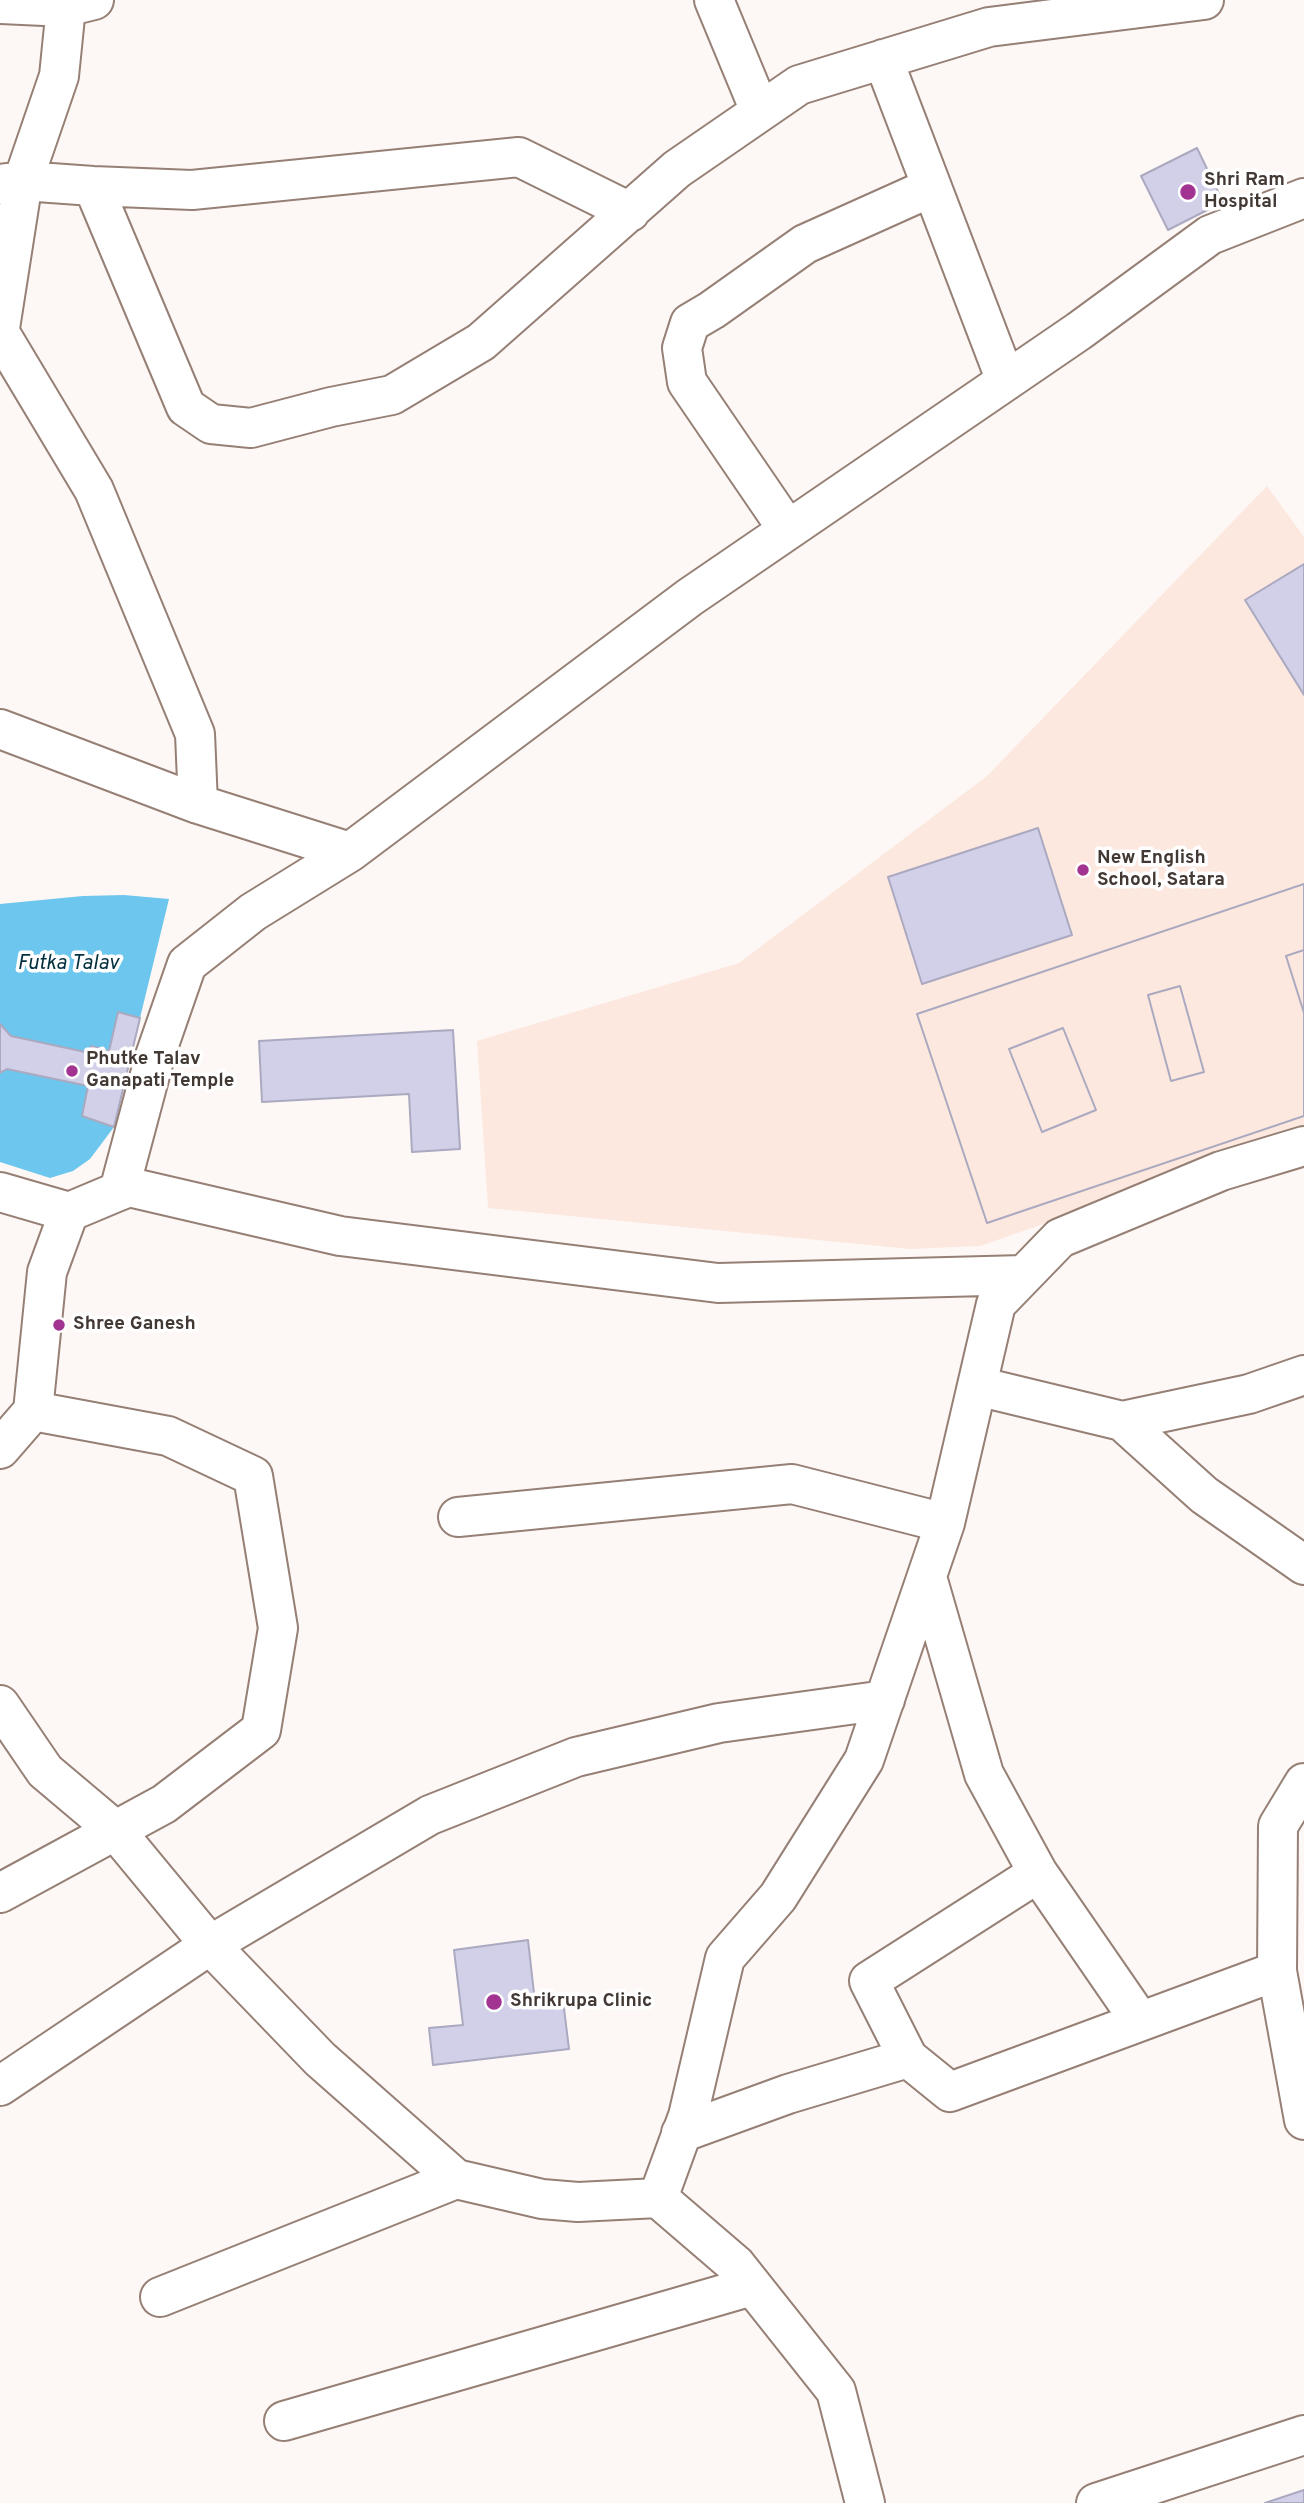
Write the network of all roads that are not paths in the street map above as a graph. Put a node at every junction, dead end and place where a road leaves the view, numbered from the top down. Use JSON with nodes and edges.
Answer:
{"nodes":[{"id":1,"x":714,"y":0,"type":"edge"},
{"id":2,"x":1204,"y":0,"type":"edge"},
{"id":3,"x":74,"y":2,"type":"edge"},
{"id":4,"x":0,"y":4,"type":"edge"},
{"id":5,"x":883,"y":59,"type":"junction"},
{"id":6,"x":760,"y":111,"type":"junction"},
{"id":7,"x":11,"y":182,"type":"edge"},
{"id":8,"x":93,"y":186,"type":"junction"},
{"id":9,"x":932,"y":187,"type":"junction"},
{"id":10,"x":1304,"y":198,"type":"edge"},
{"id":11,"x":630,"y":212,"type":"junction"},
{"id":12,"x":0,"y":330,"type":"edge"},
{"id":13,"x":1006,"y":381,"type":"junction"},
{"id":14,"x":788,"y":530,"type":"junction"},
{"id":15,"x":0,"y":729,"type":"edge"},
{"id":16,"x":198,"y":804,"type":"junction"},
{"id":17,"x":350,"y":852,"type":"junction"},
{"id":18,"x":1304,"y":1146,"type":"edge"},
{"id":19,"x":119,"y":1191,"type":"junction"},
{"id":20,"x":0,"y":1192,"type":"edge"},
{"id":21,"x":69,"y":1212,"type":"junction"},
{"id":22,"x":1024,"y":1275,"type":"junction"},
{"id":23,"x":1304,"y":1375,"type":"edge"},
{"id":24,"x":977,"y":1386,"type":"junction"},
{"id":25,"x":33,"y":1411,"type":"junction"},
{"id":26,"x":1122,"y":1421,"type":"junction"},
{"id":27,"x":0,"y":1449,"type":"edge"},
{"id":28,"x":458,"y":1517,"type":"dead end"},
{"id":29,"x":945,"y":1523,"type":"junction"},
{"id":30,"x":1304,"y":1565,"type":"edge"},
{"id":31,"x":927,"y":1577,"type":"junction"},
{"id":32,"x":885,"y":1700,"type":"junction"},
{"id":33,"x":0,"y":1705,"type":"edge"},
{"id":34,"x":1304,"y":1783,"type":"edge"},
{"id":35,"x":115,"y":1830,"type":"junction"},
{"id":36,"x":1038,"y":1873,"type":"junction"},
{"id":37,"x":0,"y":1893,"type":"edge"},
{"id":38,"x":210,"y":1945,"type":"junction"},
{"id":39,"x":1277,"y":1971,"type":"junction"},
{"id":40,"x":1295,"y":2012,"type":"edge"},
{"id":41,"x":1140,"y":2021,"type":"junction"},
{"id":42,"x":908,"y":2059,"type":"junction"},
{"id":43,"x":0,"y":2086,"type":"edge"},
{"id":44,"x":1304,"y":2120,"type":"edge"},
{"id":45,"x":681,"y":2133,"type":"junction"},
{"id":46,"x":456,"y":2179,"type":"junction"},
{"id":47,"x":657,"y":2198,"type":"junction"},
{"id":48,"x":752,"y":2286,"type":"junction"},
{"id":49,"x":160,"y":2297,"type":"dead end"},
{"id":50,"x":284,"y":2421,"type":"dead end"},
{"id":51,"x":1304,"y":2435,"type":"edge"},
{"id":52,"x":1160,"y":2493,"type":"edge"},
{"id":53,"x":865,"y":2503,"type":"edge"},
{"id":54,"x":1096,"y":2503,"type":"edge"}],
"edges":[{"from":1,"to":6,"type":"street"},
{"from":2,"to":5,"type":"street"},
{"from":3,"to":4,"type":"street"},
{"from":3,"to":7,"type":"street"},
{"from":5,"to":6,"type":"street"},
{"from":5,"to":9,"type":"street"},
{"from":6,"to":11,"type":"street"},
{"from":7,"to":8,"type":"street"},
{"from":7,"to":12,"type":"street"},
{"from":8,"to":11,"type":"street"},
{"from":8,"to":11,"type":"street"},
{"from":9,"to":13,"type":"street"},
{"from":9,"to":14,"type":"street"},
{"from":10,"to":13,"type":"street"},
{"from":12,"to":16,"type":"street"},
{"from":13,"to":14,"type":"street"},
{"from":14,"to":17,"type":"street"},
{"from":15,"to":16,"type":"street"},
{"from":16,"to":17,"type":"street"},
{"from":17,"to":19,"type":"street"},
{"from":18,"to":22,"type":"street"},
{"from":19,"to":21,"type":"street"},
{"from":19,"to":22,"type":"street"},
{"from":20,"to":21,"type":"street"},
{"from":21,"to":25,"type":"street"},
{"from":22,"to":24,"type":"street"},
{"from":23,"to":26,"type":"street"},
{"from":24,"to":26,"type":"street"},
{"from":24,"to":29,"type":"street"},
{"from":25,"to":27,"type":"street"},
{"from":25,"to":35,"type":"street"},
{"from":26,"to":30,"type":"street"},
{"from":28,"to":29,"type":"street"},
{"from":29,"to":31,"type":"street"},
{"from":31,"to":32,"type":"street"},
{"from":31,"to":36,"type":"street"},
{"from":32,"to":38,"type":"street"},
{"from":32,"to":45,"type":"street"},
{"from":33,"to":35,"type":"street"},
{"from":34,"to":39,"type":"street"},
{"from":35,"to":37,"type":"street"},
{"from":35,"to":38,"type":"street"},
{"from":36,"to":41,"type":"street"},
{"from":36,"to":42,"type":"street"},
{"from":38,"to":43,"type":"street"},
{"from":38,"to":46,"type":"street"},
{"from":39,"to":40,"type":"street"},
{"from":39,"to":41,"type":"street"},
{"from":40,"to":44,"type":"street"},
{"from":41,"to":42,"type":"street"},
{"from":42,"to":45,"type":"street"},
{"from":45,"to":47,"type":"street"},
{"from":46,"to":47,"type":"street"},
{"from":46,"to":49,"type":"street"},
{"from":47,"to":48,"type":"street"},
{"from":48,"to":50,"type":"street"},
{"from":48,"to":53,"type":"street"},
{"from":51,"to":52,"type":"street"},
{"from":52,"to":54,"type":"street"}]}
